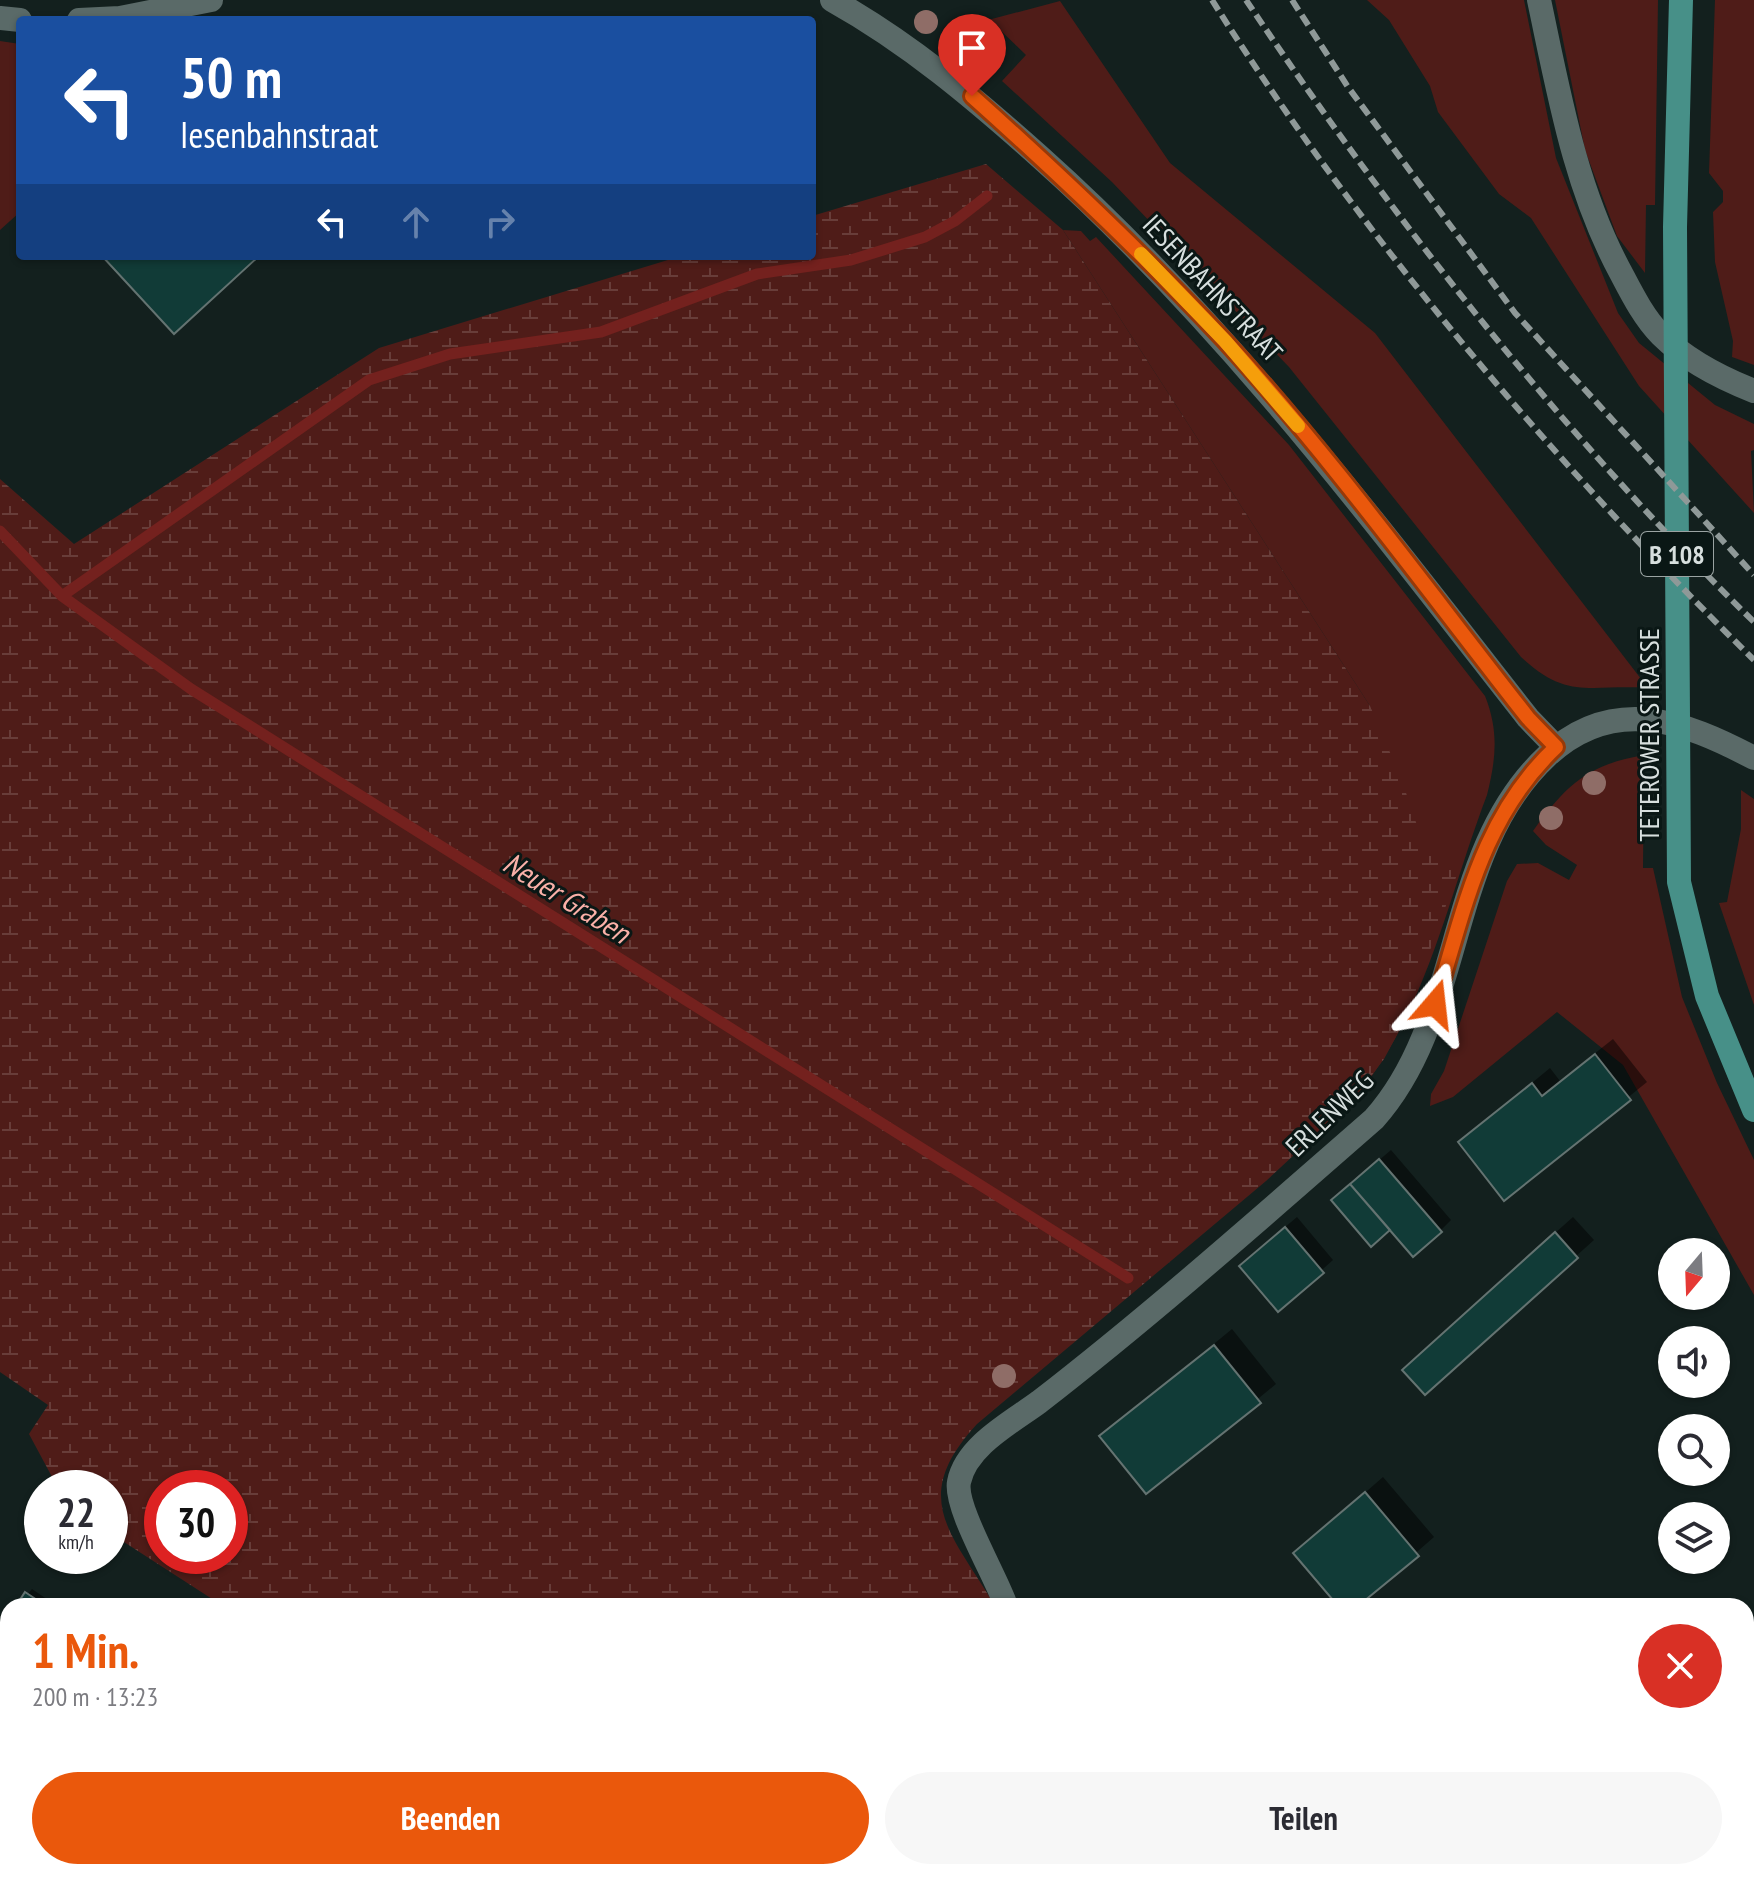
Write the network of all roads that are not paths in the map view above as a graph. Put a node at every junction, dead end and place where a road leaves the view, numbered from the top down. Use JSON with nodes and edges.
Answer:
{"nodes":[{"id":1,"x":211,"y":0,"type":"edge"},
{"id":2,"x":832,"y":0,"type":"edge"},
{"id":3,"x":1539,"y":0,"type":"edge"},
{"id":4,"x":1681,"y":0,"type":"edge"},
{"id":5,"x":130,"y":16,"type":"edge"},
{"id":6,"x":1754,"y":391,"type":"edge"},
{"id":7,"x":1556,"y":747,"type":"junction"},
{"id":8,"x":1754,"y":758,"type":"edge"},
{"id":9,"x":1754,"y":1110,"type":"edge"},
{"id":10,"x":1002,"y":1598,"type":"edge"}],
"edges":[{"from":1,"to":5,"type":"street"},
{"from":2,"to":7,"type":"street","name":"IESENBAHNSTRAAT"},
{"from":3,"to":6,"type":"street"},
{"from":4,"to":9,"type":"main road","name":"TETEROWER STRASSE","number":"B 108"},
{"from":7,"to":8,"type":"street","name":"ERLENWEG"},
{"from":7,"to":10,"type":"street","name":"ERLENWEG"}]}
